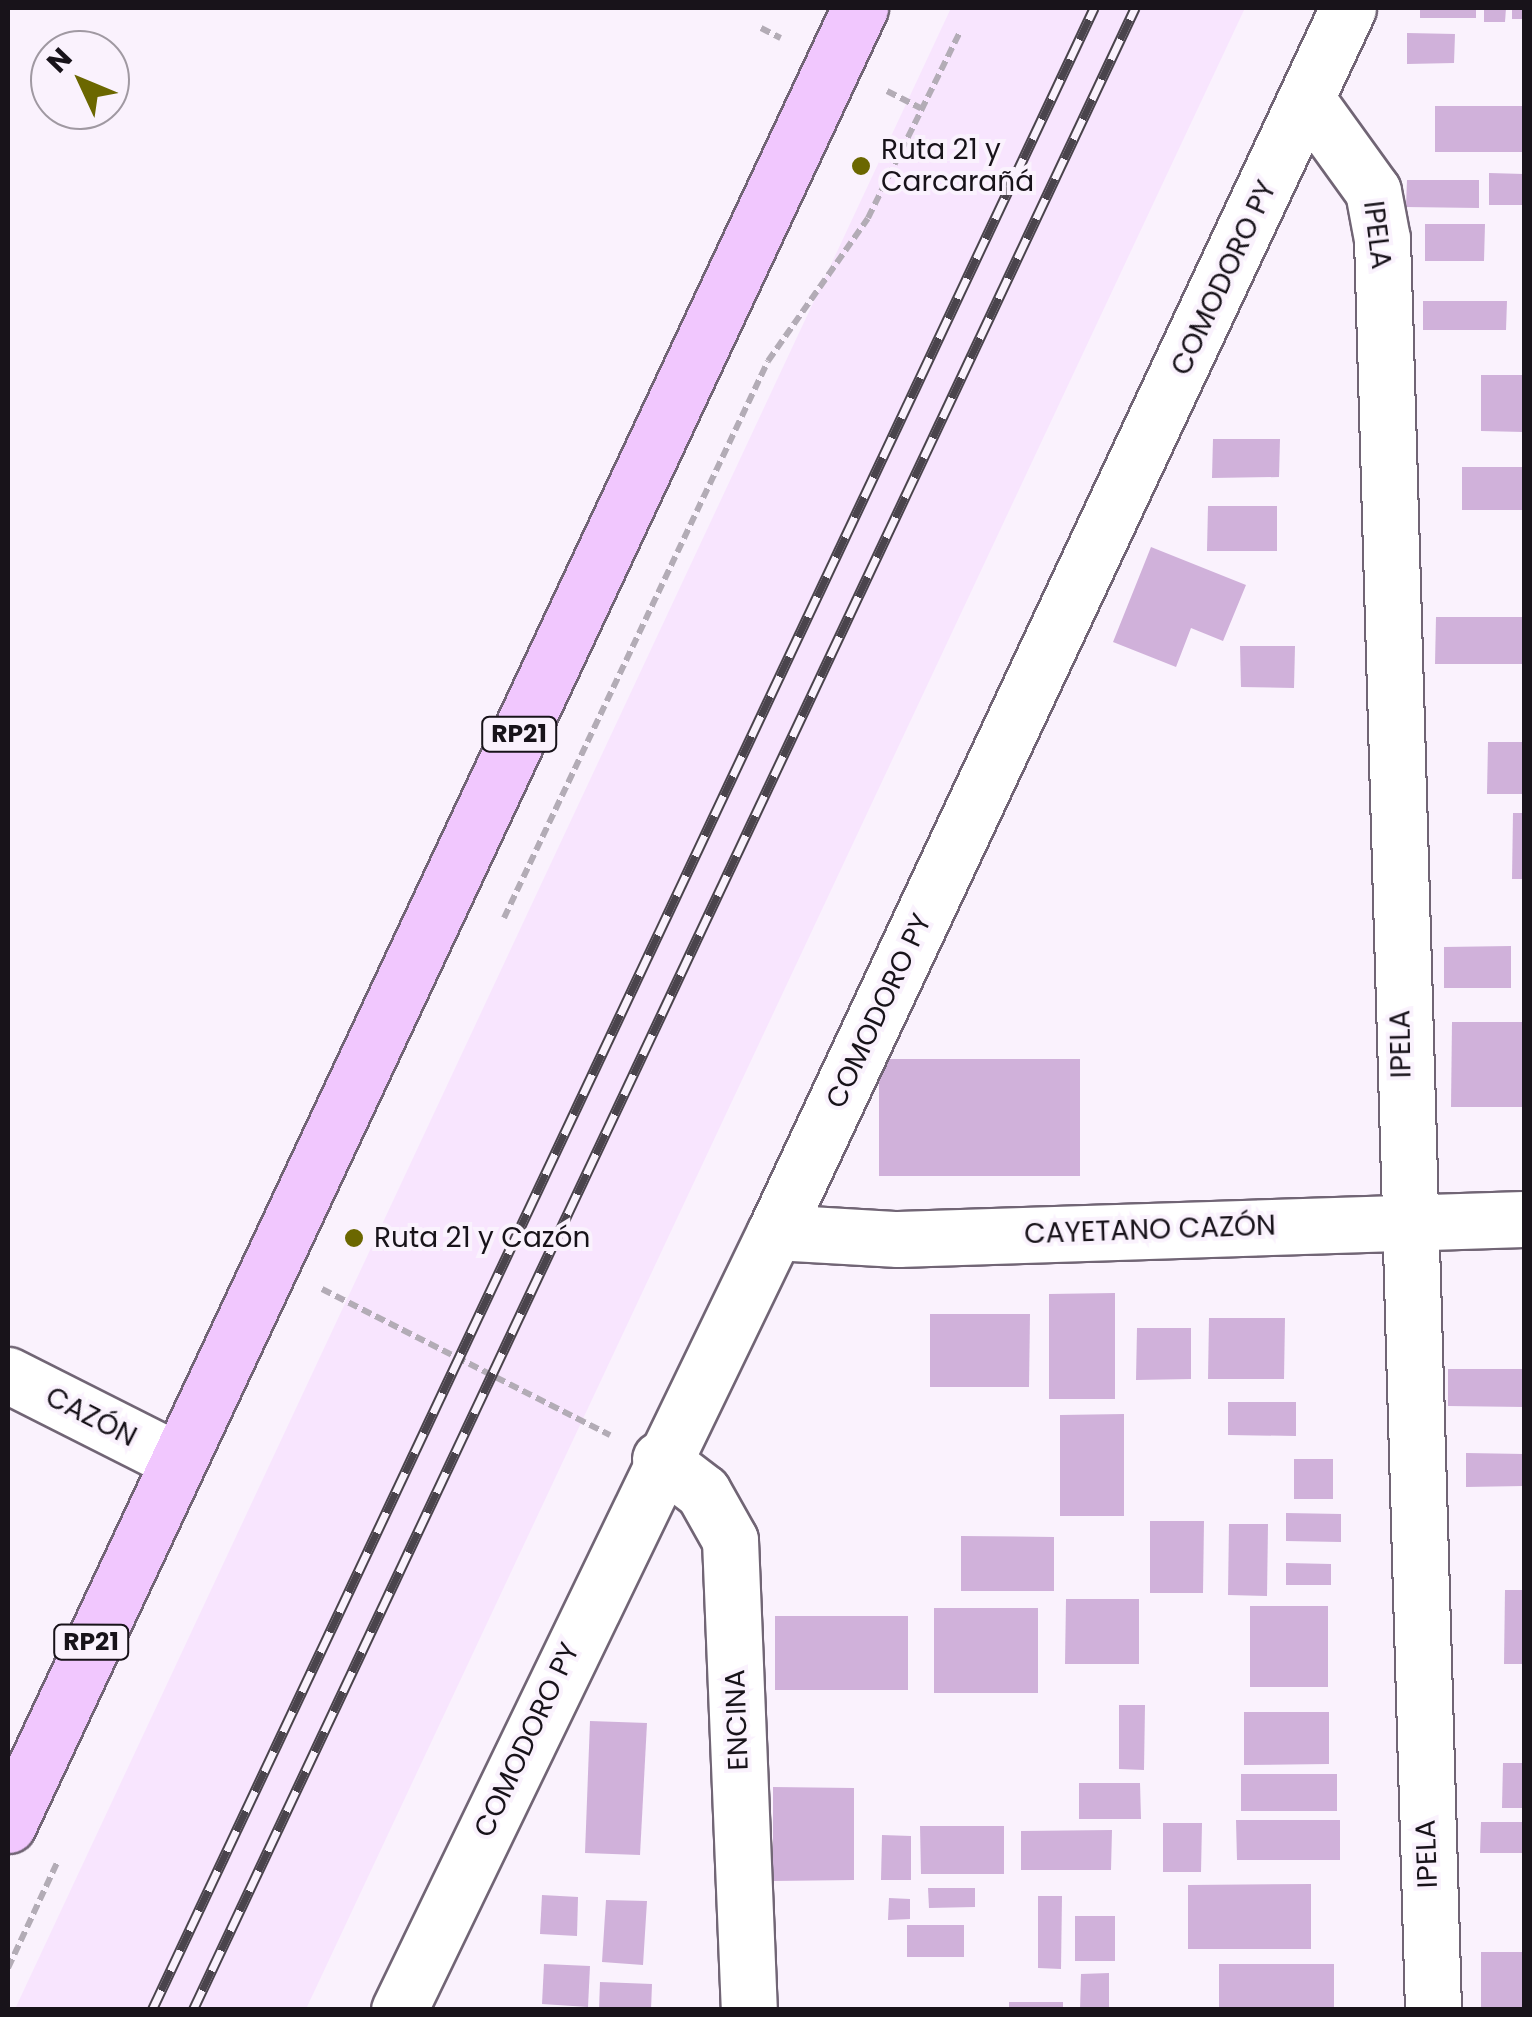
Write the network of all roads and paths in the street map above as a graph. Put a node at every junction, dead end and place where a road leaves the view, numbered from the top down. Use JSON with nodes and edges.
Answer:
{"nodes":[{"id":1,"x":860,"y":8,"type":"edge"},
{"id":2,"x":1348,"y":8,"type":"edge"},
{"id":3,"x":960,"y":32,"type":"dead end"},
{"id":4,"x":1308,"y":101,"type":"junction"},
{"id":5,"x":497,"y":934,"type":"dead end"},
{"id":6,"x":1524,"y":1219,"type":"edge"},
{"id":7,"x":1405,"y":1221,"type":"junction"},
{"id":8,"x":775,"y":1232,"type":"junction"},
{"id":9,"x":269,"y":1263,"type":"junction"},
{"id":10,"x":336,"y":1274,"type":"dead end"},
{"id":11,"x":327,"y":1292,"type":"junction"},
{"id":12,"x":319,"y":1310,"type":"dead end"},
{"id":13,"x":8,"y":1375,"type":"edge"},
{"id":14,"x":174,"y":1459,"type":"junction"},
{"id":15,"x":660,"y":1459,"type":"junction"},
{"id":16,"x":8,"y":1825,"type":"edge"},
{"id":17,"x":66,"y":1844,"type":"dead end"},
{"id":18,"x":8,"y":1968,"type":"edge"},
{"id":19,"x":399,"y":2010,"type":"edge"},
{"id":20,"x":748,"y":2010,"type":"edge"},
{"id":21,"x":1432,"y":2010,"type":"edge"}],
"edges":[{"from":1,"to":9,"type":"main road","number":"RP21"},
{"from":2,"to":4,"type":"street","name":"COMODORO PY"},
{"from":3,"to":5,"type":"path"},
{"from":4,"to":7,"type":"street","name":"IPELA"},
{"from":4,"to":8,"type":"street","name":"COMODORO PY"},
{"from":6,"to":7,"type":"street","name":"CAYETANO CAZÓN"},
{"from":7,"to":8,"type":"street","name":"CAYETANO CAZÓN"},
{"from":7,"to":21,"type":"street","name":"IPELA"},
{"from":8,"to":15,"type":"street","name":"COMODORO PY"},
{"from":9,"to":11,"type":"path"},
{"from":9,"to":14,"type":"main road","number":"RP21"},
{"from":10,"to":11,"type":"path"},
{"from":11,"to":12,"type":"path"},
{"from":11,"to":15,"type":"path"},
{"from":13,"to":14,"type":"street","name":"CAZÓN"},
{"from":14,"to":16,"type":"main road","number":"RP21"},
{"from":15,"to":19,"type":"street","name":"COMODORO PY"},
{"from":15,"to":20,"type":"street","name":"ENCINA"},
{"from":17,"to":18,"type":"path"}]}
